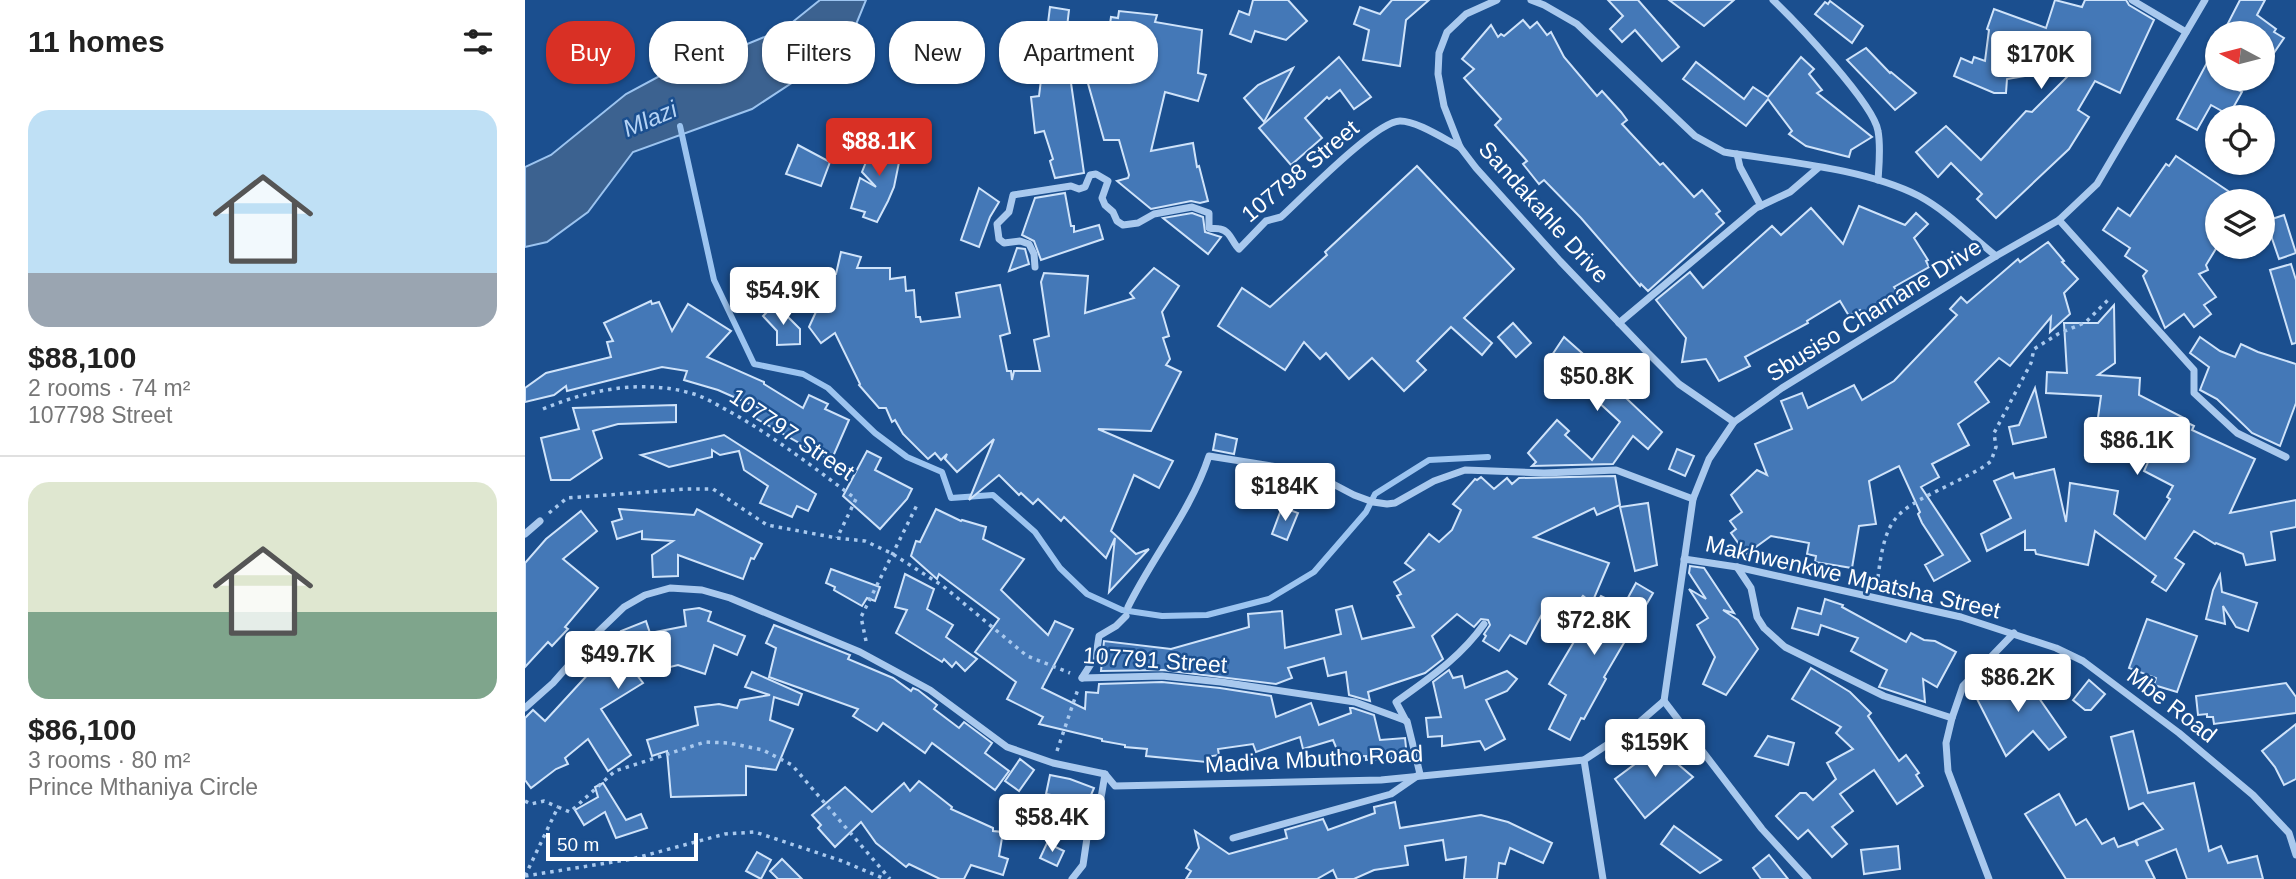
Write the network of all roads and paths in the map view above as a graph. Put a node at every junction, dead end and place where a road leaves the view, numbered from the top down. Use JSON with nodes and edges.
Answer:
{"nodes":[{"id":1,"x":1496,"y":0,"type":"edge"},
{"id":2,"x":1531,"y":0,"type":"edge"},
{"id":3,"x":1773,"y":0,"type":"edge"},
{"id":4,"x":2132,"y":0,"type":"edge"},
{"id":5,"x":2205,"y":0,"type":"edge"},
{"id":6,"x":2186,"y":32,"type":"junction"},
{"id":7,"x":1460,"y":147,"type":"junction"},
{"id":8,"x":1737,"y":154,"type":"junction"},
{"id":9,"x":1818,"y":168,"type":"junction"},
{"id":10,"x":1878,"y":180,"type":"junction"},
{"id":11,"x":1761,"y":206,"type":"junction"},
{"id":12,"x":2059,"y":220,"type":"junction"},
{"id":13,"x":1996,"y":256,"type":"junction"},
{"id":14,"x":1035,"y":267,"type":"dead end"},
{"id":15,"x":2120,"y":288,"type":"junction"},
{"id":16,"x":1619,"y":323,"type":"junction"},
{"id":17,"x":543,"y":409,"type":"dead end"},
{"id":18,"x":1734,"y":422,"type":"junction"},
{"id":19,"x":2286,"y":457,"type":"dead end"},
{"id":20,"x":1693,"y":499,"type":"junction"},
{"id":21,"x":918,"y":503,"type":"dead end"},
{"id":22,"x":540,"y":521,"type":"joint"},
{"id":23,"x":525,"y":534,"type":"edge"},
{"id":24,"x":837,"y":538,"type":"junction"},
{"id":25,"x":891,"y":553,"type":"junction"},
{"id":26,"x":1684,"y":559,"type":"junction"},
{"id":27,"x":1737,"y":567,"type":"junction"},
{"id":28,"x":1876,"y":597,"type":"junction"},
{"id":29,"x":1128,"y":607,"type":"dead end"},
{"id":30,"x":1126,"y":617,"type":"dead end"},
{"id":31,"x":1484,"y":624,"type":"dead end"},
{"id":32,"x":2014,"y":633,"type":"junction"},
{"id":33,"x":860,"y":652,"type":"junction"},
{"id":34,"x":1082,"y":678,"type":"junction"},
{"id":35,"x":1664,"y":701,"type":"junction"},
{"id":36,"x":525,"y":708,"type":"edge"},
{"id":37,"x":1952,"y":718,"type":"junction"},
{"id":38,"x":1406,"y":721,"type":"junction"},
{"id":39,"x":1584,"y":760,"type":"junction"},
{"id":40,"x":1053,"y":763,"type":"junction"},
{"id":41,"x":1105,"y":774,"type":"junction"},
{"id":42,"x":1420,"y":774,"type":"junction"},
{"id":43,"x":525,"y":801,"type":"edge"},
{"id":44,"x":558,"y":807,"type":"junction"},
{"id":45,"x":2293,"y":831,"type":"edge"},
{"id":46,"x":1233,"y":838,"type":"dead end"},
{"id":47,"x":2296,"y":855,"type":"edge"},
{"id":48,"x":525,"y":876,"type":"edge"},
{"id":49,"x":888,"y":879,"type":"edge"},
{"id":50,"x":1072,"y":879,"type":"edge"},
{"id":51,"x":1603,"y":879,"type":"edge"},
{"id":52,"x":1808,"y":879,"type":"edge"},
{"id":53,"x":1989,"y":879,"type":"edge"}],
"edges":[{"from":1,"to":7,"type":"street","name":"Sandakahle Drive"},
{"from":2,"to":8,"type":"street"},
{"from":3,"to":10,"type":"street"},
{"from":4,"to":6,"type":"street"},
{"from":5,"to":6,"type":"street","name":"Sbusiso Chamane Drive"},
{"from":6,"to":12,"type":"street","name":"Sbusiso Chamane Drive"},
{"from":7,"to":14,"type":"street","name":"107798 Street"},
{"from":7,"to":16,"type":"street","name":"Sandakahle Drive"},
{"from":8,"to":9,"type":"street"},
{"from":8,"to":11,"type":"street"},
{"from":9,"to":10,"type":"street"},
{"from":9,"to":11,"type":"street"},
{"from":10,"to":13,"type":"street"},
{"from":11,"to":16,"type":"street"},
{"from":12,"to":13,"type":"street","name":"Sbusiso Chamane Drive"},
{"from":12,"to":15,"type":"street"},
{"from":13,"to":18,"type":"street","name":"Sbusiso Chamane Drive"},
{"from":15,"to":19,"type":"street"},
{"from":15,"to":28,"type":"path"},
{"from":16,"to":18,"type":"street","name":"Sandakahle Drive"},
{"from":17,"to":24,"type":"path","name":"107797 Street"},
{"from":18,"to":20,"type":"street","name":"Sbusiso Chamane Drive"},
{"from":20,"to":26,"type":"street","name":"Sbusiso Chamane Drive"},
{"from":20,"to":29,"type":"street"},
{"from":21,"to":25,"type":"path"},
{"from":22,"to":23,"type":"street"},
{"from":22,"to":24,"type":"path","name":"107791 Street"},
{"from":24,"to":25,"type":"path","name":"107791 Street"},
{"from":25,"to":33,"type":"path"},
{"from":25,"to":34,"type":"path","name":"107791 Street"},
{"from":26,"to":27,"type":"street","name":"Makhwenkwe Mpatsha Street"},
{"from":26,"to":35,"type":"street","name":"Sbusiso Chamane Drive"},
{"from":27,"to":28,"type":"street","name":"Makhwenkwe Mpatsha Street"},
{"from":27,"to":37,"type":"street"},
{"from":28,"to":32,"type":"street","name":"Makhwenkwe Mpatsha Street"},
{"from":30,"to":34,"type":"street"},
{"from":31,"to":38,"type":"street"},
{"from":32,"to":37,"type":"street"},
{"from":32,"to":45,"type":"street","name":"Mbe Road"},
{"from":33,"to":36,"type":"street","name":"Madiva Mbutho Road"},
{"from":33,"to":40,"type":"street","name":"Madiva Mbutho Road"},
{"from":34,"to":38,"type":"street","name":"107791 Street"},
{"from":34,"to":40,"type":"path"},
{"from":35,"to":39,"type":"street"},
{"from":35,"to":52,"type":"street"},
{"from":37,"to":53,"type":"street"},
{"from":38,"to":42,"type":"street"},
{"from":39,"to":42,"type":"street","name":"Madiva Mbutho Road"},
{"from":39,"to":51,"type":"street"},
{"from":40,"to":41,"type":"street","name":"Madiva Mbutho Road"},
{"from":41,"to":42,"type":"street","name":"Madiva Mbutho Road"},
{"from":41,"to":50,"type":"street"},
{"from":42,"to":46,"type":"street"},
{"from":43,"to":44,"type":"path"},
{"from":44,"to":48,"type":"path"},
{"from":44,"to":49,"type":"path"},
{"from":45,"to":47,"type":"street","name":"Mbe Road"},
{"from":48,"to":49,"type":"path"}]}
